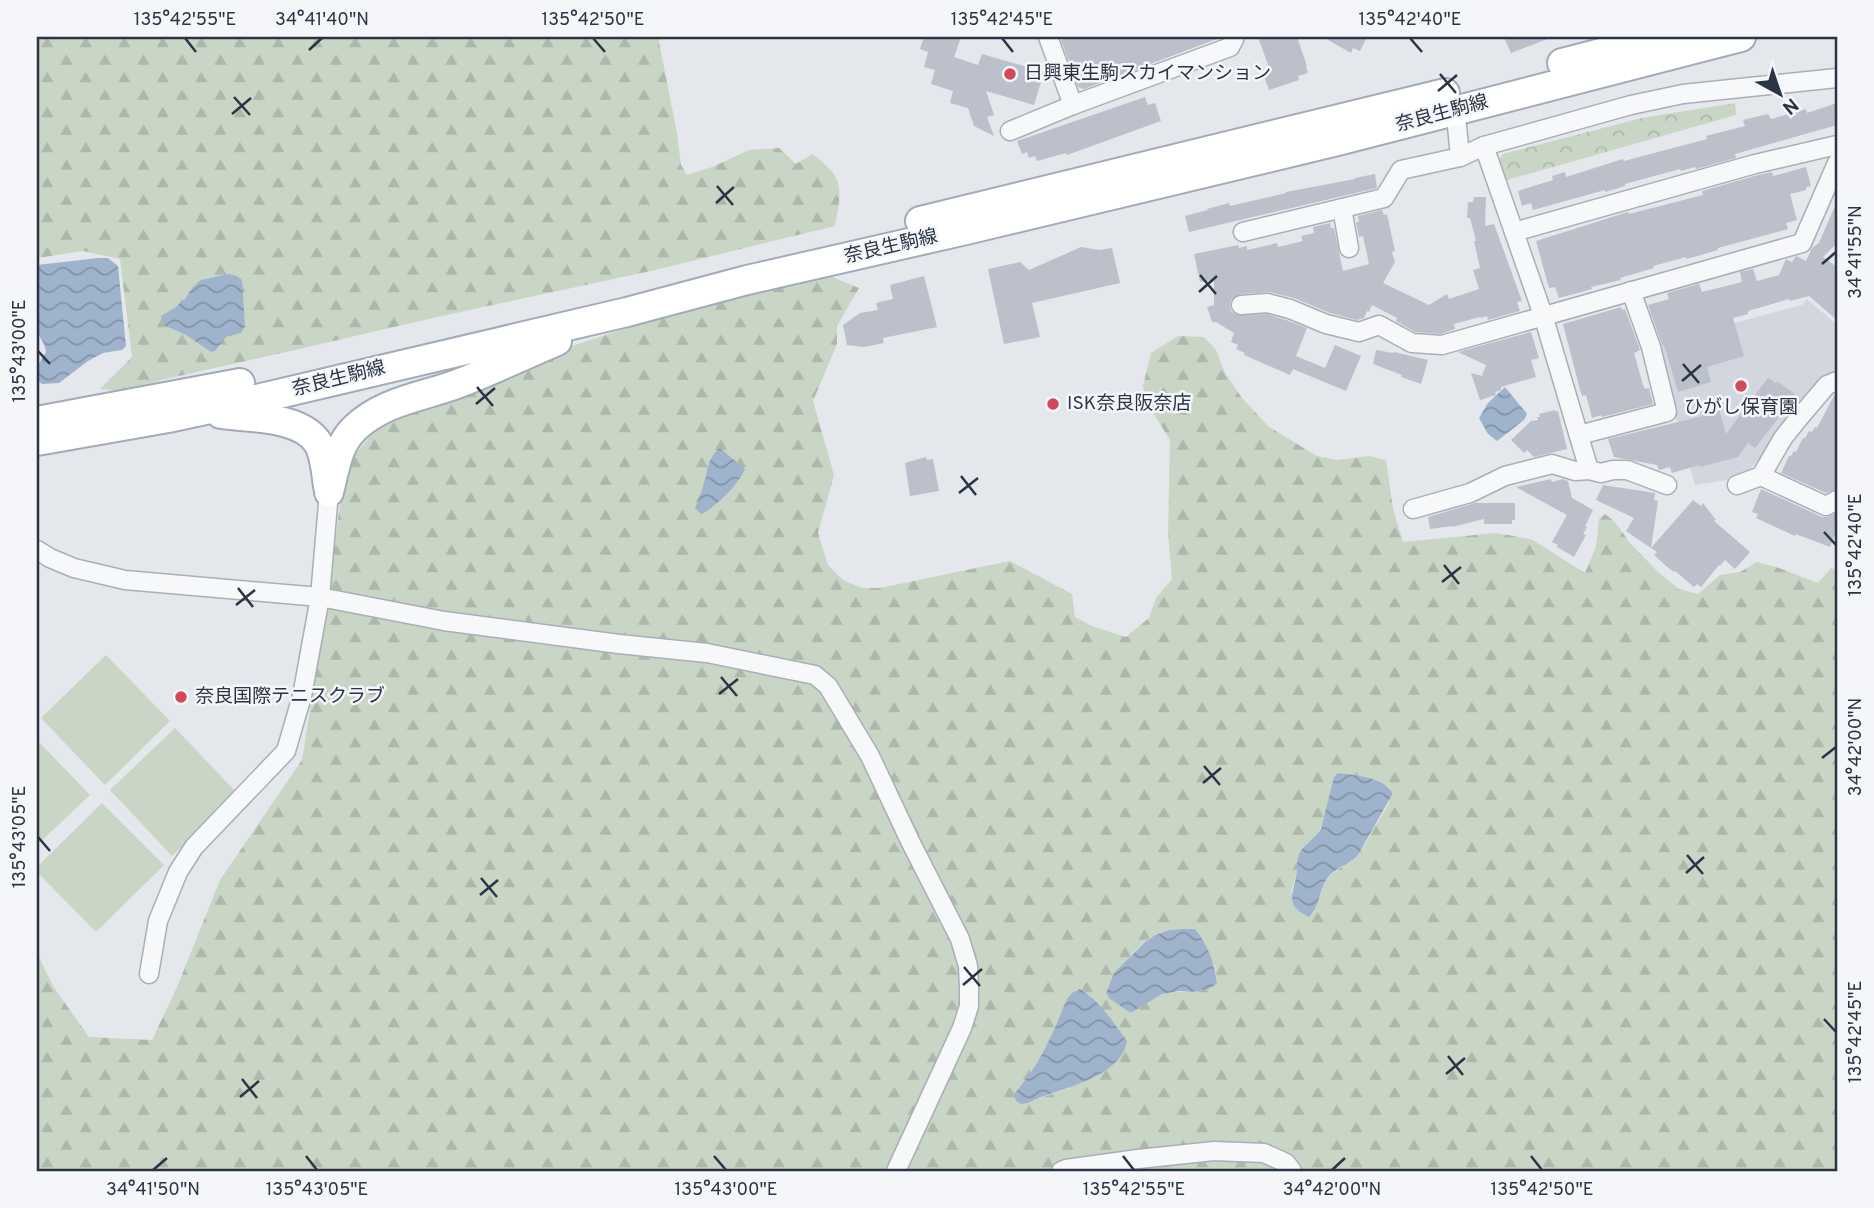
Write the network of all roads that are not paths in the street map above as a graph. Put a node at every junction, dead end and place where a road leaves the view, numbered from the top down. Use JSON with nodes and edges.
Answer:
{"nodes":[{"id":1,"x":1048,"y":37,"type":"edge"},
{"id":2,"x":1235,"y":37,"type":"edge"},
{"id":3,"x":1664,"y":37,"type":"edge"},
{"id":4,"x":1741,"y":37,"type":"edge"},
{"id":5,"x":1837,"y":78,"type":"edge"},
{"id":6,"x":1073,"y":105,"type":"junction"},
{"id":7,"x":1457,"y":126,"type":"dead end"},
{"id":8,"x":1010,"y":131,"type":"dead end"},
{"id":9,"x":1837,"y":145,"type":"edge"},
{"id":10,"x":1483,"y":146,"type":"junction"},
{"id":11,"x":1460,"y":157,"type":"junction"},
{"id":12,"x":1837,"y":163,"type":"edge"},
{"id":13,"x":1342,"y":208,"type":"junction"},
{"id":14,"x":1243,"y":232,"type":"dead end"},
{"id":15,"x":1514,"y":232,"type":"junction"},
{"id":16,"x":1349,"y":248,"type":"dead end"},
{"id":17,"x":1631,"y":291,"type":"junction"},
{"id":18,"x":1241,"y":305,"type":"dead end"},
{"id":19,"x":627,"y":312,"type":"junction"},
{"id":20,"x":1543,"y":315,"type":"junction"},
{"id":21,"x":1837,"y":381,"type":"edge"},
{"id":22,"x":198,"y":412,"type":"junction"},
{"id":23,"x":37,"y":421,"type":"edge"},
{"id":24,"x":1579,"y":435,"type":"junction"},
{"id":25,"x":37,"y":441,"type":"edge"},
{"id":26,"x":1588,"y":470,"type":"junction"},
{"id":27,"x":1760,"y":476,"type":"junction"},
{"id":28,"x":1667,"y":485,"type":"dead end"},
{"id":29,"x":1737,"y":485,"type":"dead end"},
{"id":30,"x":329,"y":492,"type":"junction"},
{"id":31,"x":1837,"y":500,"type":"edge"},
{"id":32,"x":1413,"y":509,"type":"dead end"},
{"id":33,"x":37,"y":550,"type":"edge"},
{"id":34,"x":320,"y":597,"type":"junction"},
{"id":35,"x":149,"y":974,"type":"dead end"},
{"id":36,"x":896,"y":1171,"type":"edge"},
{"id":37,"x":1061,"y":1171,"type":"edge"},
{"id":38,"x":1292,"y":1171,"type":"edge"}],
"edges":[{"from":1,"to":6,"type":"street"},
{"from":2,"to":6,"type":"street"},
{"from":3,"to":23,"type":"main road","name":"奈良生駒線"},
{"from":4,"to":19,"type":"main road","name":"奈良生駒線"},
{"from":5,"to":10,"type":"street"},
{"from":6,"to":8,"type":"street"},
{"from":7,"to":11,"type":"street"},
{"from":9,"to":15,"type":"street"},
{"from":10,"to":11,"type":"street"},
{"from":10,"to":15,"type":"street"},
{"from":11,"to":13,"type":"street"},
{"from":12,"to":17,"type":"street"},
{"from":13,"to":14,"type":"street"},
{"from":13,"to":16,"type":"street"},
{"from":15,"to":20,"type":"street"},
{"from":17,"to":20,"type":"street"},
{"from":17,"to":24,"type":"street"},
{"from":18,"to":20,"type":"street"},
{"from":19,"to":22,"type":"main road","name":"奈良生駒線"},
{"from":19,"to":30,"type":"main road"},
{"from":20,"to":24,"type":"street"},
{"from":21,"to":27,"type":"street"},
{"from":22,"to":25,"type":"main road","name":"奈良生駒線"},
{"from":22,"to":30,"type":"main road"},
{"from":24,"to":26,"type":"street"},
{"from":26,"to":28,"type":"street"},
{"from":26,"to":32,"type":"street"},
{"from":27,"to":29,"type":"street"},
{"from":27,"to":31,"type":"street"},
{"from":30,"to":34,"type":"street"},
{"from":33,"to":34,"type":"street"},
{"from":34,"to":35,"type":"street"},
{"from":34,"to":36,"type":"street"},
{"from":37,"to":38,"type":"street"}]}
